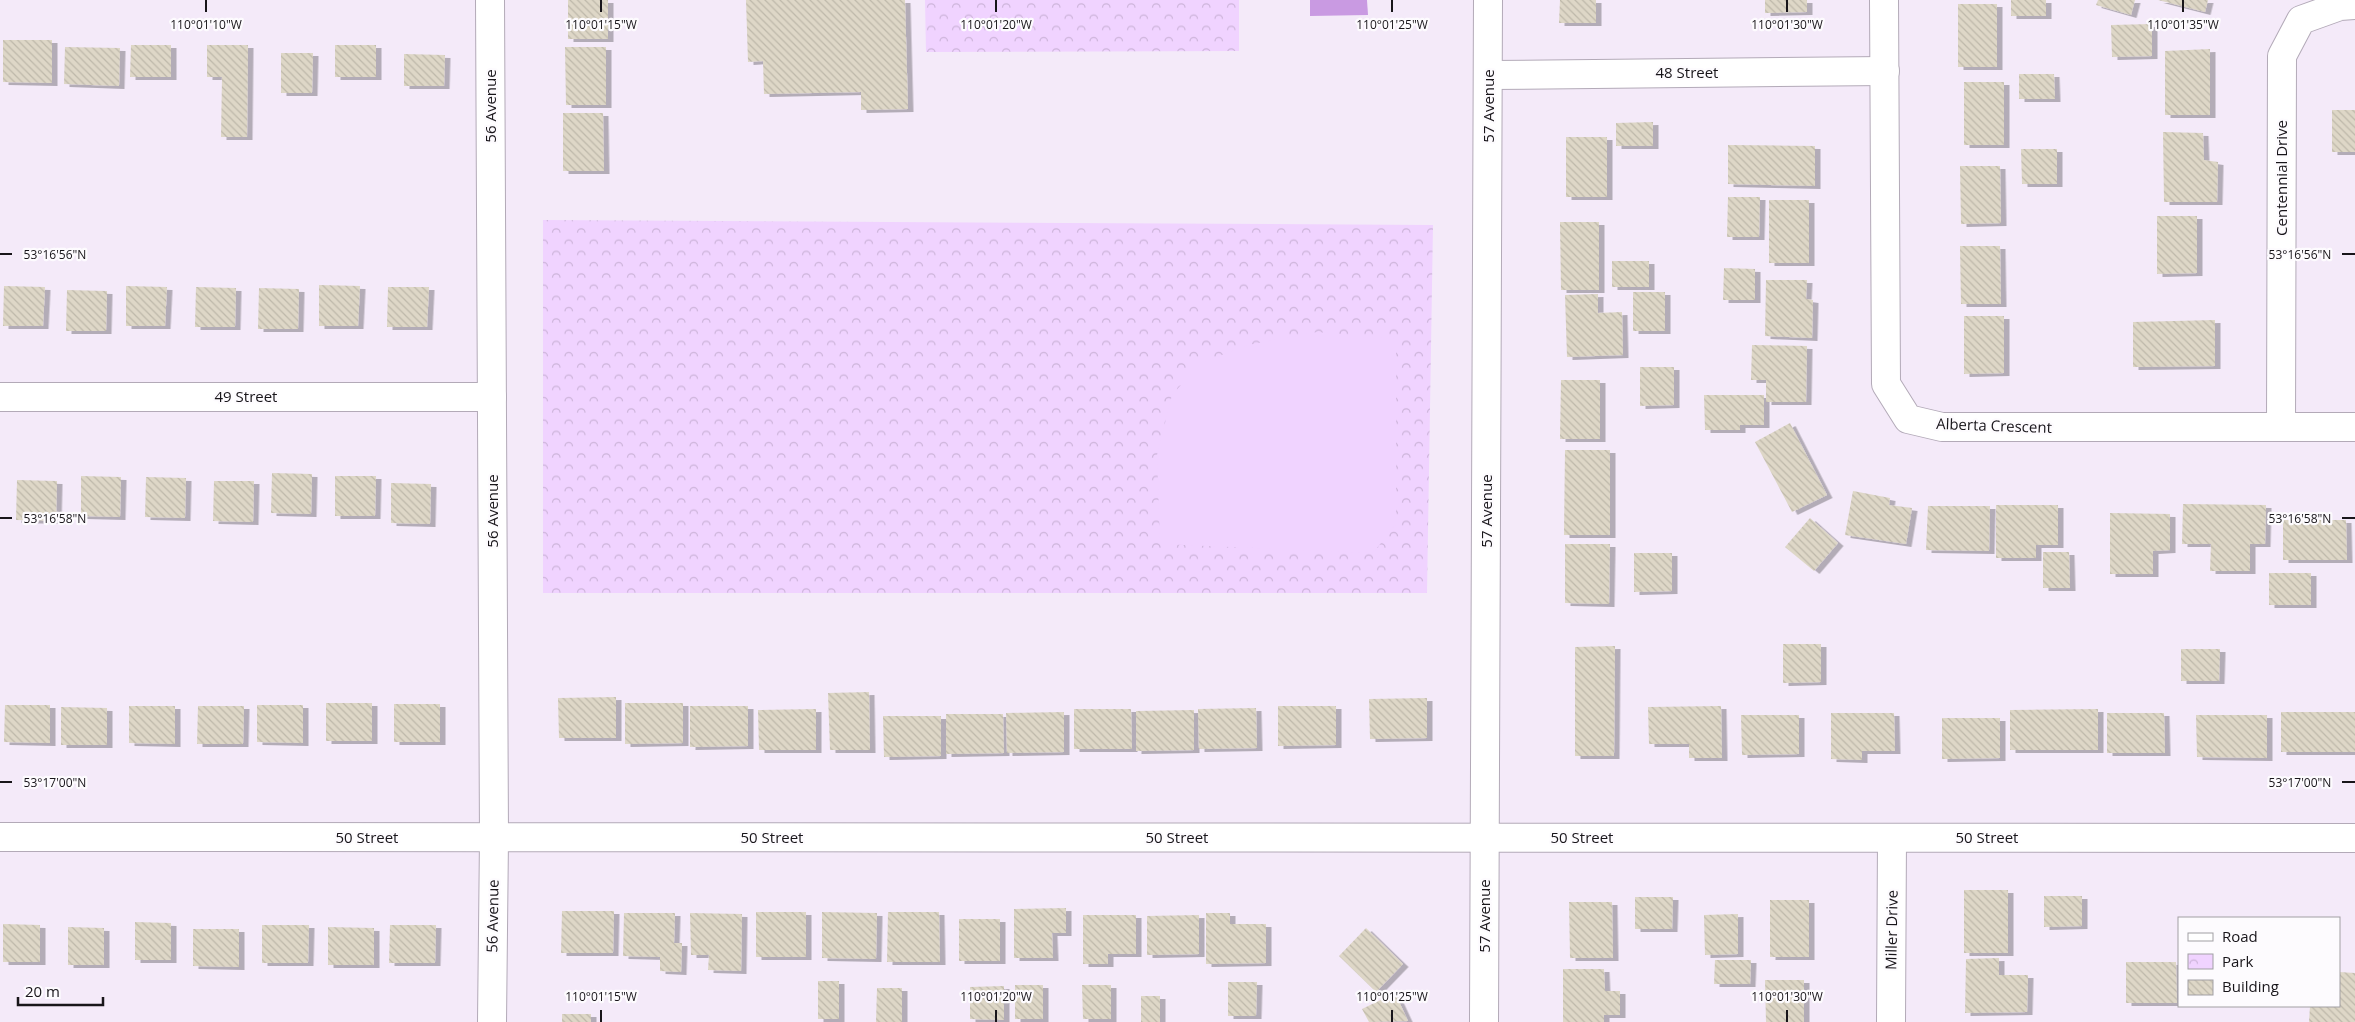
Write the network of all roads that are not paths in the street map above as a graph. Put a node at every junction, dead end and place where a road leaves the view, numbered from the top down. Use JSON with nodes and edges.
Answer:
{"nodes":[{"id":1,"x":490,"y":0,"type":"edge"},
{"id":2,"x":1488,"y":0,"type":"edge"},
{"id":3,"x":1884,"y":0,"type":"edge"},
{"id":4,"x":2355,"y":5,"type":"edge"},
{"id":5,"x":1884,"y":71,"type":"junction"},
{"id":6,"x":1489,"y":75,"type":"junction"},
{"id":7,"x":0,"y":397,"type":"edge"},
{"id":8,"x":492,"y":397,"type":"junction"},
{"id":9,"x":2281,"y":426,"type":"junction"},
{"id":10,"x":2355,"y":427,"type":"edge"},
{"id":11,"x":0,"y":837,"type":"edge"},
{"id":12,"x":494,"y":838,"type":"junction"},
{"id":13,"x":1485,"y":838,"type":"junction"},
{"id":14,"x":1892,"y":838,"type":"junction"},
{"id":15,"x":2355,"y":838,"type":"edge"},
{"id":16,"x":492,"y":1022,"type":"edge"},
{"id":17,"x":1484,"y":1022,"type":"edge"},
{"id":18,"x":1891,"y":1022,"type":"edge"}],
"edges":[{"from":1,"to":8,"type":"street","name":"56 Avenue"},
{"from":2,"to":6,"type":"street","name":"57 Avenue"},
{"from":3,"to":5,"type":"street","name":"Alberta Crescent"},
{"from":4,"to":9,"type":"street","name":"Centennial Drive"},
{"from":5,"to":6,"type":"street","name":"48 Street"},
{"from":5,"to":9,"type":"street","name":"Alberta Crescent"},
{"from":6,"to":13,"type":"street","name":"57 Avenue"},
{"from":7,"to":8,"type":"street","name":"49 Street"},
{"from":8,"to":12,"type":"street","name":"56 Avenue"},
{"from":9,"to":10,"type":"street","name":"Alberta Crescent"},
{"from":11,"to":12,"type":"street","name":"50 Street"},
{"from":12,"to":13,"type":"street","name":"50 Street"},
{"from":12,"to":16,"type":"street","name":"56 Avenue"},
{"from":13,"to":14,"type":"street","name":"50 Street"},
{"from":13,"to":17,"type":"street","name":"57 Avenue"},
{"from":14,"to":15,"type":"street","name":"50 Street"},
{"from":14,"to":18,"type":"street","name":"Miller Drive"}]}
